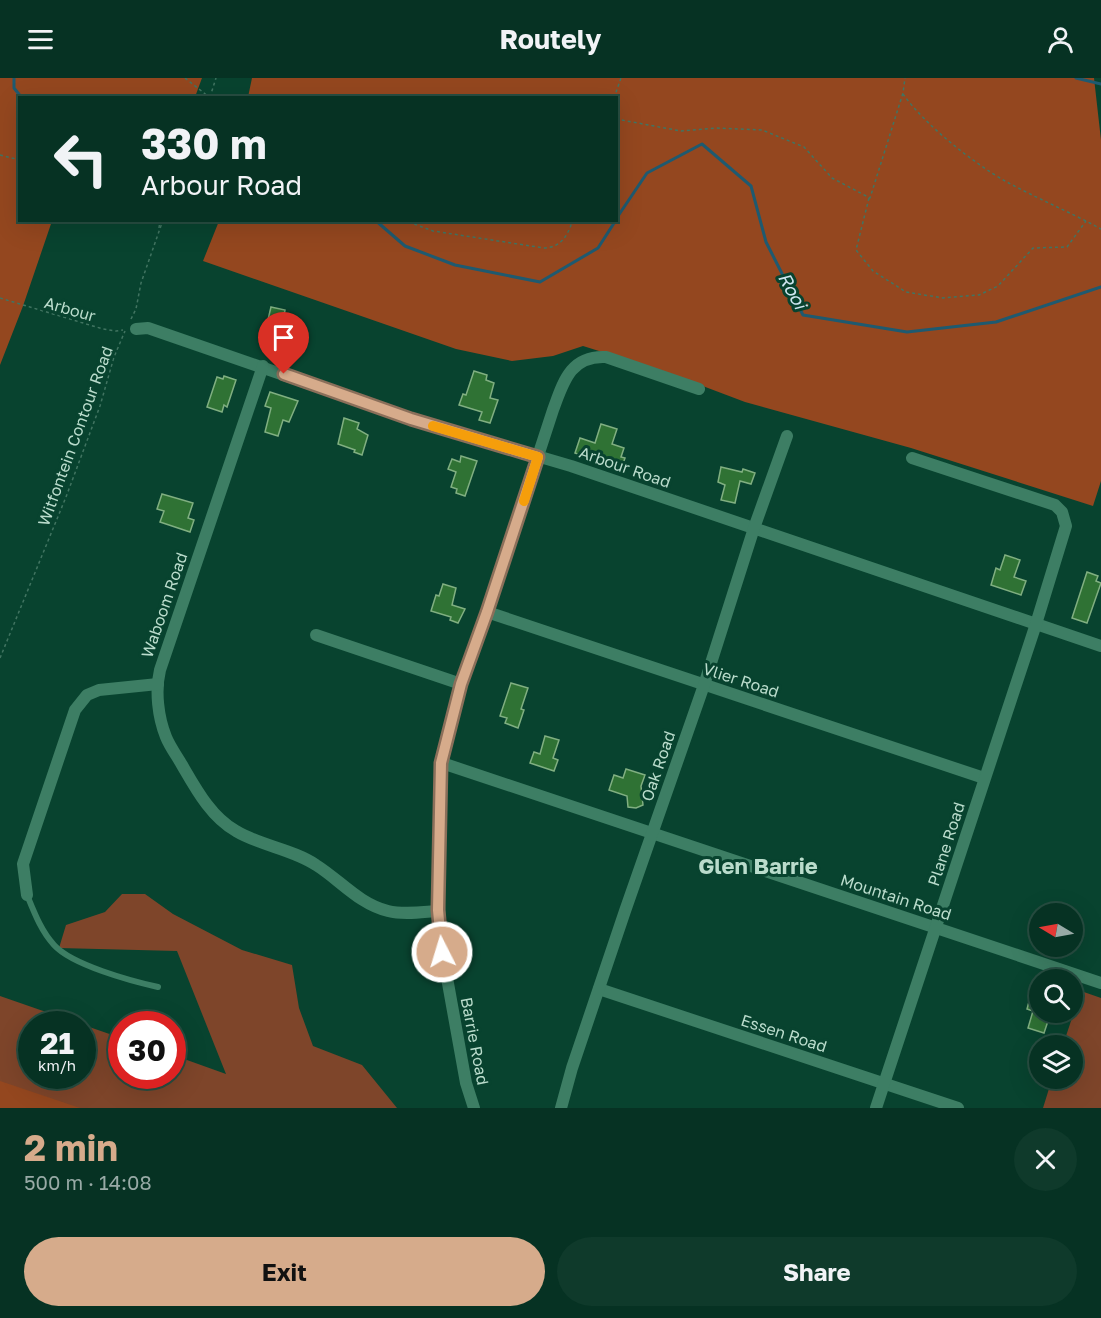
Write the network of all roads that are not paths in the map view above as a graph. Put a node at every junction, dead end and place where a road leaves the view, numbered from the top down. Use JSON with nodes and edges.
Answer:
{"nodes":[{"id":1,"x":131,"y":326,"type":"road end"},
{"id":2,"x":263,"y":366,"type":"junction"},
{"id":3,"x":699,"y":389,"type":"dead end"},
{"id":4,"x":787,"y":436,"type":"dead end"},
{"id":5,"x":538,"y":457,"type":"junction"},
{"id":6,"x":912,"y":458,"type":"dead end"},
{"id":7,"x":754,"y":528,"type":"junction"},
{"id":8,"x":487,"y":612,"type":"junction"},
{"id":9,"x":1036,"y":624,"type":"junction"},
{"id":10,"x":316,"y":636,"type":"dead end"},
{"id":11,"x":1101,"y":646,"type":"edge"},
{"id":12,"x":158,"y":684,"type":"junction"},
{"id":13,"x":461,"y":684,"type":"junction"},
{"id":14,"x":704,"y":685,"type":"junction"},
{"id":15,"x":441,"y":763,"type":"junction"},
{"id":16,"x":984,"y":778,"type":"junction"},
{"id":17,"x":652,"y":833,"type":"junction"},
{"id":18,"x":27,"y":895,"type":"joint"},
{"id":19,"x":438,"y":910,"type":"junction"},
{"id":20,"x":936,"y":928,"type":"junction"},
{"id":21,"x":1101,"y":983,"type":"edge"},
{"id":22,"x":158,"y":987,"type":"dead end"},
{"id":23,"x":599,"y":989,"type":"junction"},
{"id":24,"x":885,"y":1083,"type":"junction"},
{"id":25,"x":474,"y":1108,"type":"edge"},
{"id":26,"x":561,"y":1108,"type":"edge"},
{"id":27,"x":876,"y":1108,"type":"edge"},
{"id":28,"x":958,"y":1108,"type":"edge"}],
"edges":[{"from":1,"to":2,"type":"street","name":"Arbour Road"},
{"from":2,"to":5,"type":"street","name":"Arbour Road"},
{"from":2,"to":12,"type":"street","name":"Waboom Road"},
{"from":3,"to":5,"type":"street","name":"Barrie Road"},
{"from":4,"to":7,"type":"street","name":"Oak Road"},
{"from":5,"to":7,"type":"street","name":"Arbour Road"},
{"from":5,"to":8,"type":"street","name":"Barrie Road"},
{"from":6,"to":9,"type":"street","name":"Plane Road"},
{"from":7,"to":9,"type":"street","name":"Arbour Road"},
{"from":7,"to":14,"type":"street","name":"Oak Road"},
{"from":8,"to":13,"type":"street","name":"Barrie Road"},
{"from":8,"to":14,"type":"street","name":"Vlier Road"},
{"from":9,"to":11,"type":"street","name":"Arbour Road"},
{"from":9,"to":16,"type":"street","name":"Plane Road"},
{"from":10,"to":13,"type":"street"},
{"from":12,"to":18,"type":"street"},
{"from":12,"to":19,"type":"street","name":"Waboom Road"},
{"from":13,"to":15,"type":"street","name":"Barrie Road"},
{"from":14,"to":16,"type":"street","name":"Vlier Road"},
{"from":14,"to":17,"type":"street","name":"Oak Road"},
{"from":15,"to":17,"type":"street","name":"Mountain Road"},
{"from":15,"to":19,"type":"street","name":"Barrie Road"},
{"from":16,"to":20,"type":"street","name":"Plane Road"},
{"from":17,"to":20,"type":"street","name":"Mountain Road"},
{"from":17,"to":23,"type":"street","name":"Oak Road"},
{"from":18,"to":22,"type":"lane"},
{"from":19,"to":25,"type":"street","name":"Barrie Road"},
{"from":20,"to":21,"type":"street","name":"Mountain Road"},
{"from":20,"to":24,"type":"street","name":"Plane Road"},
{"from":23,"to":24,"type":"street","name":"Essen Road"},
{"from":23,"to":26,"type":"street","name":"Oak Road"},
{"from":24,"to":27,"type":"street","name":"Plane Road"},
{"from":24,"to":28,"type":"street","name":"Essen Road"}]}
